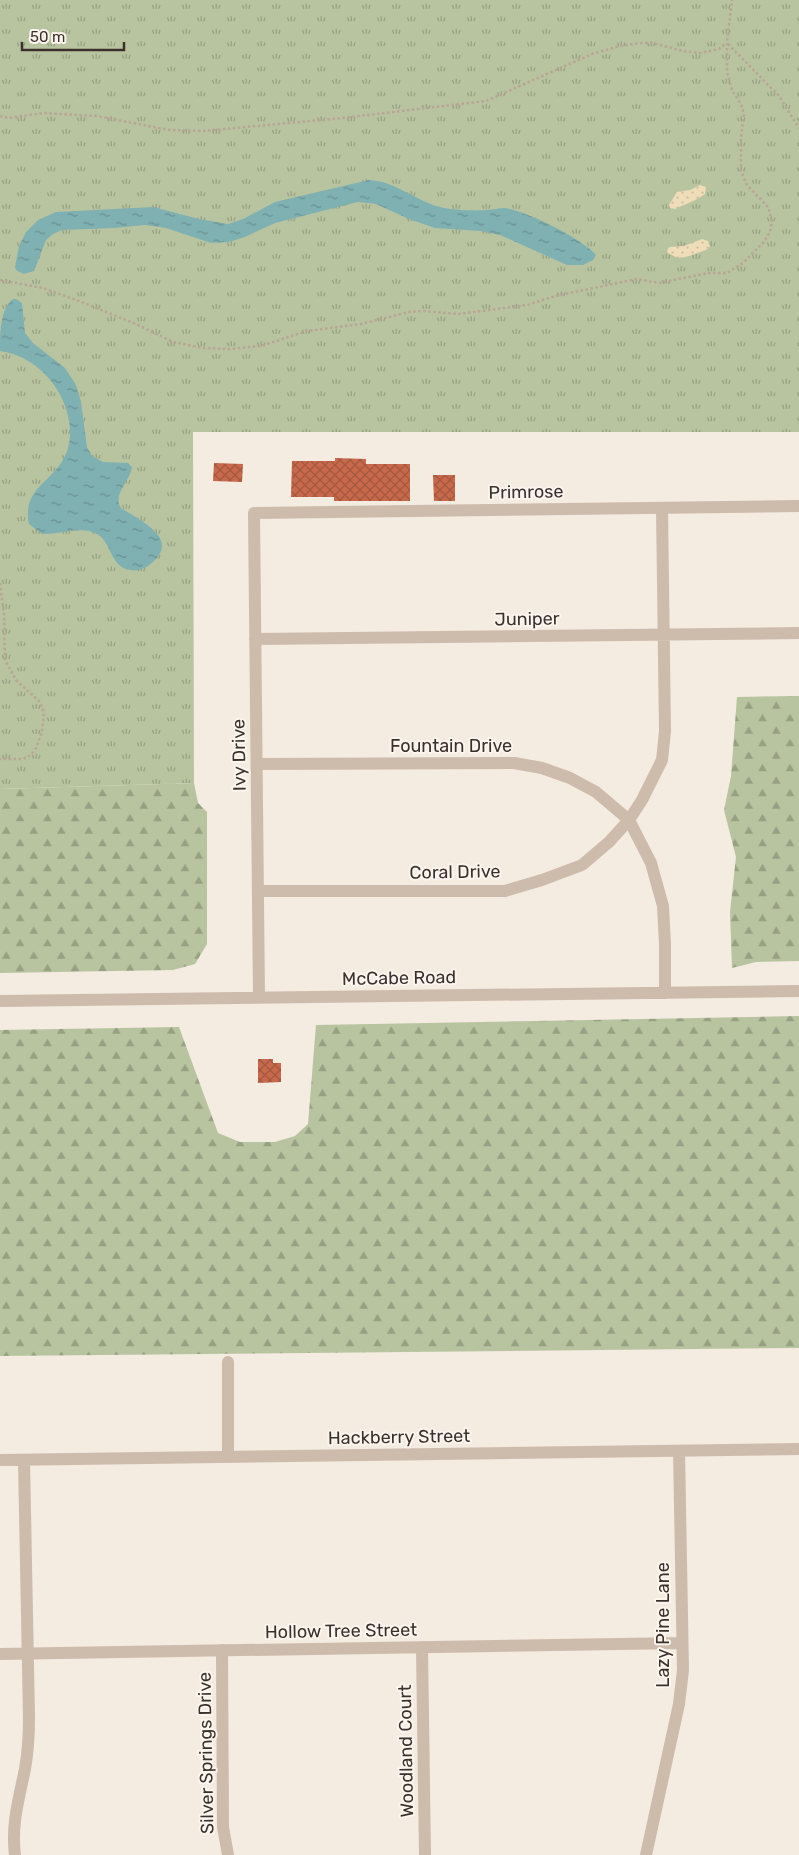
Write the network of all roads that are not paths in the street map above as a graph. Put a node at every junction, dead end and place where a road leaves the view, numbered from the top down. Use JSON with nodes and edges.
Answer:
{"nodes":[{"id":1,"x":799,"y":506,"type":"edge"},
{"id":2,"x":662,"y":508,"type":"junction"},
{"id":3,"x":254,"y":513,"type":"joint"},
{"id":4,"x":799,"y":632,"type":"edge"},
{"id":5,"x":662,"y":635,"type":"junction"},
{"id":6,"x":255,"y":639,"type":"junction"},
{"id":7,"x":257,"y":764,"type":"junction"},
{"id":8,"x":629,"y":820,"type":"junction"},
{"id":9,"x":258,"y":890,"type":"junction"},
{"id":10,"x":799,"y":991,"type":"edge"},
{"id":11,"x":665,"y":993,"type":"junction"},
{"id":12,"x":259,"y":997,"type":"junction"},
{"id":13,"x":0,"y":1001,"type":"edge"},
{"id":14,"x":228,"y":1362,"type":"dead end"},
{"id":15,"x":799,"y":1449,"type":"edge"},
{"id":16,"x":679,"y":1451,"type":"junction"},
{"id":17,"x":228,"y":1457,"type":"junction"},
{"id":18,"x":0,"y":1460,"type":"edge"},
{"id":19,"x":24,"y":1460,"type":"junction"},
{"id":20,"x":682,"y":1643,"type":"junction"},
{"id":21,"x":422,"y":1647,"type":"junction"},
{"id":22,"x":222,"y":1650,"type":"junction"},
{"id":23,"x":27,"y":1653,"type":"junction"},
{"id":24,"x":0,"y":1654,"type":"edge"},
{"id":25,"x":15,"y":1855,"type":"edge"},
{"id":26,"x":228,"y":1855,"type":"edge"},
{"id":27,"x":425,"y":1855,"type":"edge"},
{"id":28,"x":646,"y":1855,"type":"edge"}],
"edges":[{"from":1,"to":2,"type":"street","name":"Primrose"},
{"from":2,"to":3,"type":"street","name":"Primrose"},
{"from":2,"to":5,"type":"street","name":"Coral Drive"},
{"from":3,"to":6,"type":"street","name":"Ivy Drive"},
{"from":4,"to":5,"type":"street","name":"Juniper"},
{"from":5,"to":6,"type":"street","name":"Juniper"},
{"from":5,"to":8,"type":"street","name":"Coral Drive"},
{"from":6,"to":7,"type":"street","name":"Ivy Drive"},
{"from":7,"to":8,"type":"street","name":"Fountain Drive"},
{"from":7,"to":9,"type":"street","name":"Ivy Drive"},
{"from":8,"to":9,"type":"street","name":"Coral Drive"},
{"from":8,"to":11,"type":"street"},
{"from":9,"to":12,"type":"street","name":"Ivy Drive"},
{"from":10,"to":11,"type":"street","name":"McCabe Road"},
{"from":11,"to":12,"type":"street","name":"McCabe Road"},
{"from":12,"to":13,"type":"street","name":"McCabe Road"},
{"from":14,"to":17,"type":"street"},
{"from":15,"to":16,"type":"street","name":"Hackberry Street"},
{"from":16,"to":17,"type":"street","name":"Hackberry Street"},
{"from":16,"to":20,"type":"street","name":"Lazy Pine Lane"},
{"from":17,"to":19,"type":"street","name":"Hackberry Street"},
{"from":18,"to":19,"type":"street","name":"Hackberry Street"},
{"from":19,"to":23,"type":"street"},
{"from":20,"to":21,"type":"street","name":"Hollow Tree Street"},
{"from":20,"to":28,"type":"street","name":"Lazy Pine Lane"},
{"from":21,"to":22,"type":"street","name":"Hollow Tree Street"},
{"from":21,"to":27,"type":"street","name":"Woodland Court"},
{"from":22,"to":23,"type":"street","name":"Hollow Tree Street"},
{"from":22,"to":26,"type":"street","name":"Silver Springs Drive"},
{"from":23,"to":24,"type":"street","name":"Hollow Tree Street"},
{"from":23,"to":25,"type":"street"}]}
